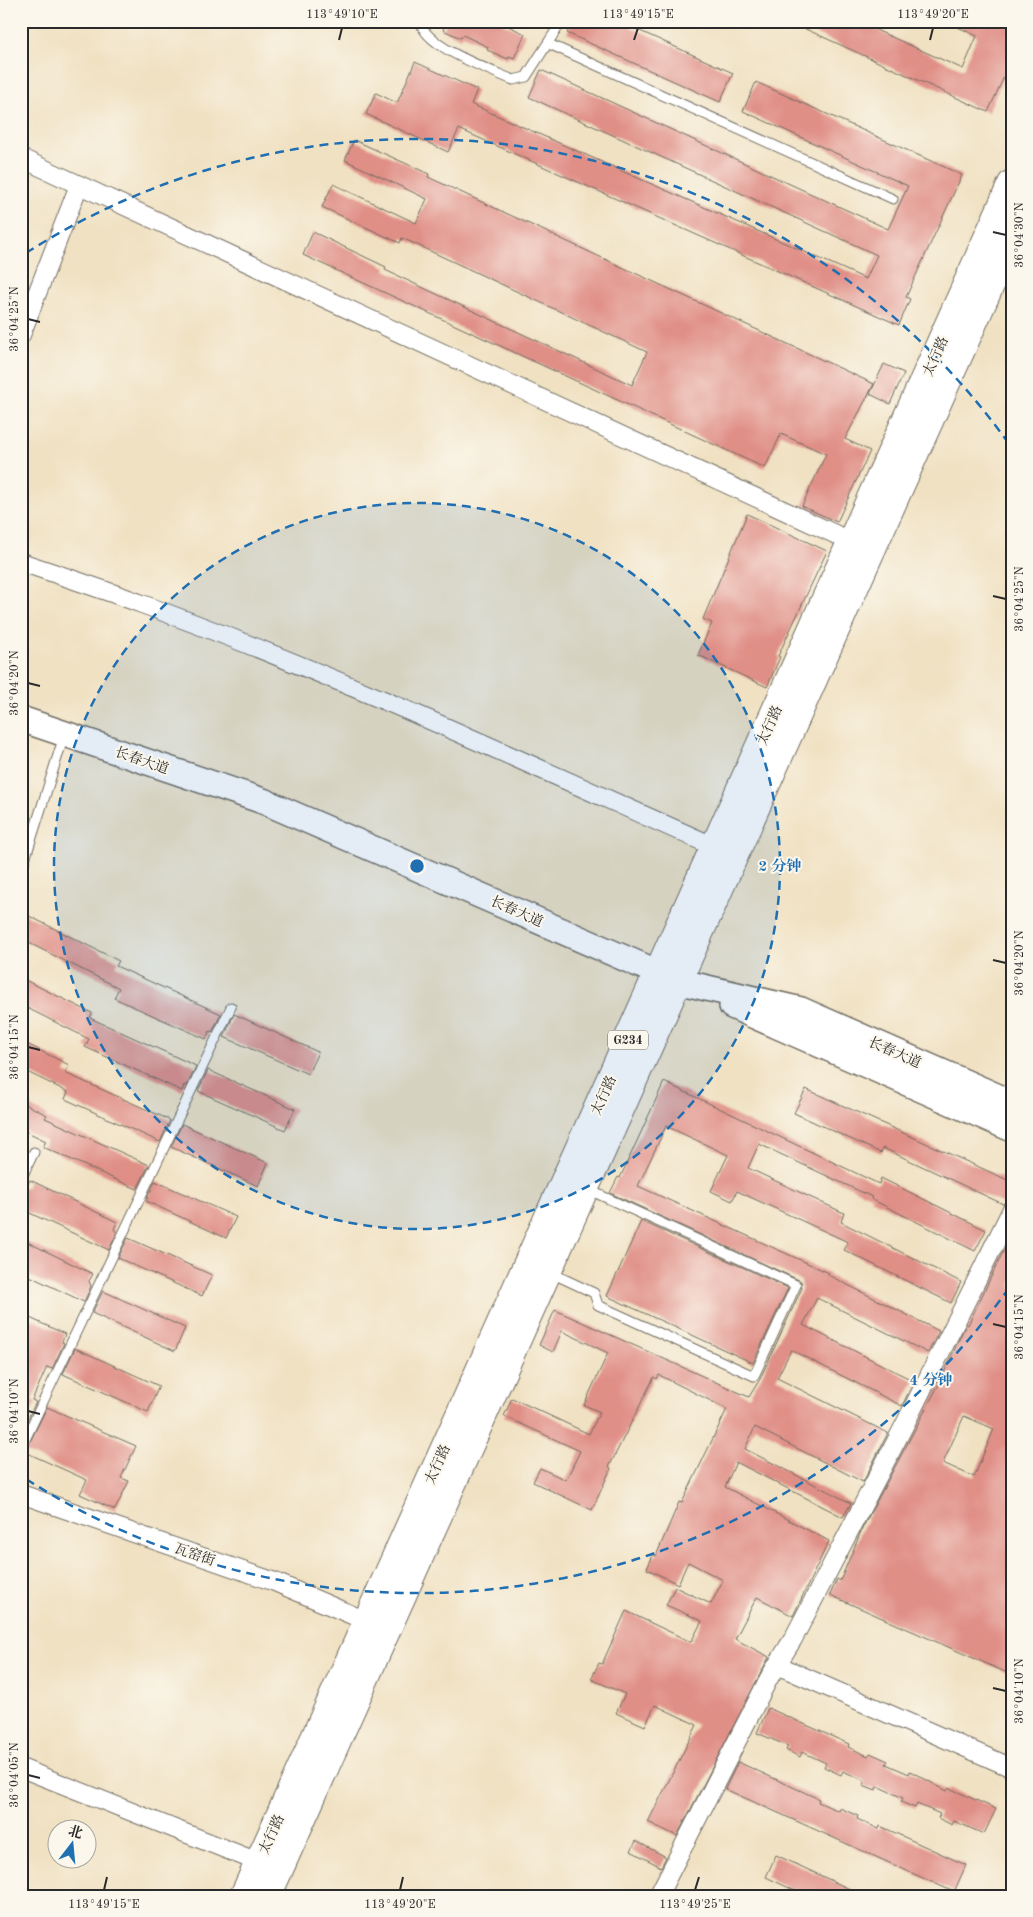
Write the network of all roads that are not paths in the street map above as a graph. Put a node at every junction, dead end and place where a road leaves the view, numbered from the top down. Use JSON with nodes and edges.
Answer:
{"nodes":[{"id":1,"x":421,"y":21,"type":"edge"},
{"id":2,"x":562,"y":21,"type":"edge"},
{"id":3,"x":549,"y":44,"type":"junction"},
{"id":4,"x":21,"y":158,"type":"edge"},
{"id":5,"x":1012,"y":184,"type":"edge"},
{"id":6,"x":79,"y":185,"type":"junction"},
{"id":7,"x":893,"y":199,"type":"dead end"},
{"id":8,"x":1012,"y":236,"type":"edge"},
{"id":9,"x":21,"y":335,"type":"edge"},
{"id":10,"x":852,"y":542,"type":"junction"},
{"id":11,"x":21,"y":562,"type":"edge"},
{"id":12,"x":21,"y":719,"type":"edge"},
{"id":13,"x":65,"y":734,"type":"junction"},
{"id":14,"x":714,"y":847,"type":"junction"},
{"id":15,"x":21,"y":872,"type":"edge"},
{"id":16,"x":668,"y":977,"type":"junction"},
{"id":17,"x":231,"y":1007,"type":"dead end"},
{"id":18,"x":1012,"y":1103,"type":"edge"},
{"id":19,"x":1012,"y":1129,"type":"edge"},
{"id":20,"x":34,"y":1152,"type":"dead end"},
{"id":21,"x":21,"y":1178,"type":"edge"},
{"id":22,"x":584,"y":1188,"type":"junction"},
{"id":23,"x":1012,"y":1209,"type":"edge"},
{"id":24,"x":546,"y":1271,"type":"junction"},
{"id":25,"x":21,"y":1448,"type":"edge"},
{"id":26,"x":21,"y":1494,"type":"edge"},
{"id":27,"x":366,"y":1621,"type":"junction"},
{"id":28,"x":777,"y":1665,"type":"junction"},
{"id":29,"x":21,"y":1768,"type":"edge"},
{"id":30,"x":1012,"y":1768,"type":"edge"},
{"id":31,"x":258,"y":1862,"type":"junction"},
{"id":32,"x":244,"y":1896,"type":"edge"},
{"id":33,"x":266,"y":1896,"type":"edge"},
{"id":34,"x":658,"y":1896,"type":"edge"}],
"edges":[{"from":1,"to":3,"type":"lane"},
{"from":2,"to":3,"type":"lane"},
{"from":3,"to":7,"type":"lane"},
{"from":4,"to":6,"type":"street"},
{"from":5,"to":10,"type":"highway","name":"太行路","number":"G234"},
{"from":6,"to":9,"type":"street"},
{"from":6,"to":10,"type":"street"},
{"from":8,"to":16,"type":"highway","name":"太行路","number":"G234"},
{"from":10,"to":14,"type":"highway","name":"太行路","number":"G234"},
{"from":11,"to":14,"type":"street"},
{"from":12,"to":13,"type":"main road","name":"长春大道"},
{"from":13,"to":15,"type":"lane"},
{"from":13,"to":16,"type":"main road","name":"长春大道"},
{"from":14,"to":16,"type":"highway","name":"太行路","number":"G234"},
{"from":16,"to":18,"type":"main road","name":"长春大道"},
{"from":16,"to":19,"type":"main road"},
{"from":16,"to":22,"type":"highway","name":"太行路","number":"G234"},
{"from":16,"to":27,"type":"highway","name":"太行路","number":"G234"},
{"from":17,"to":25,"type":"lane"},
{"from":20,"to":21,"type":"lane"},
{"from":22,"to":24,"type":"highway","name":"太行路","number":"G234"},
{"from":22,"to":24,"type":"lane"},
{"from":23,"to":28,"type":"street"},
{"from":24,"to":33,"type":"highway","name":"太行路","number":"G234"},
{"from":26,"to":27,"type":"street","name":"瓦窑街"},
{"from":27,"to":31,"type":"highway","name":"太行路","number":"G234"},
{"from":28,"to":30,"type":"street"},
{"from":28,"to":34,"type":"street"},
{"from":29,"to":31,"type":"street"},
{"from":31,"to":32,"type":"highway","name":"太行路","number":"G234"}]}
